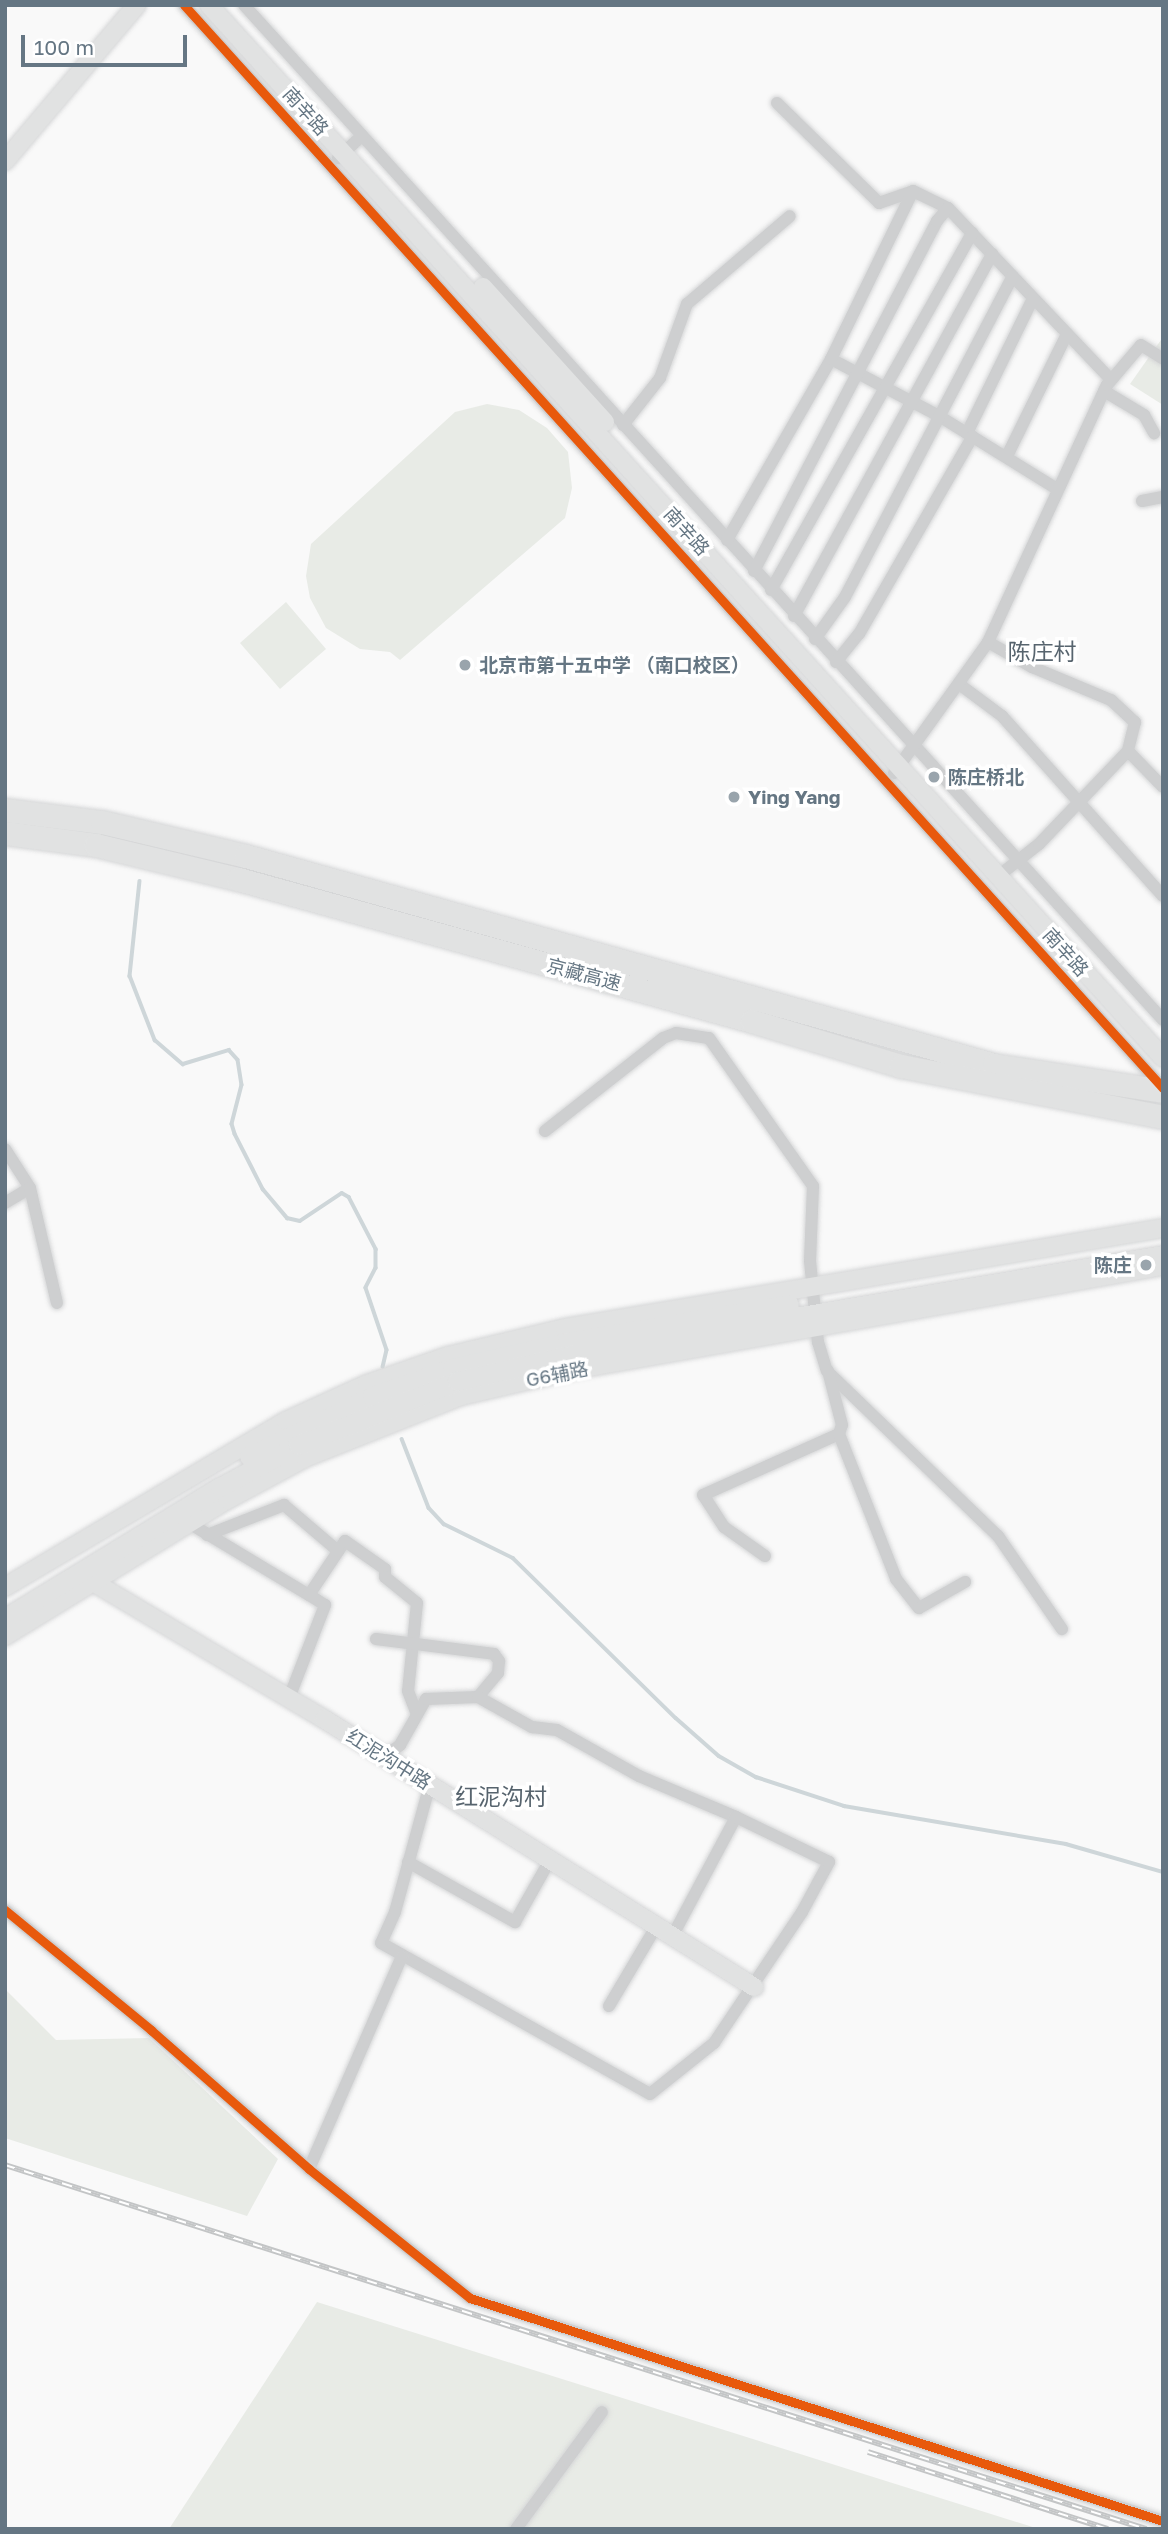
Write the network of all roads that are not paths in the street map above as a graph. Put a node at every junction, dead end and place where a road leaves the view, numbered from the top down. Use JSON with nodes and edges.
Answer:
{"nodes":[{"id":1,"x":137,"y":5,"type":"edge"},
{"id":2,"x":184,"y":5,"type":"edge"},
{"id":3,"x":209,"y":5,"type":"edge"},
{"id":4,"x":225,"y":5,"type":"edge"},
{"id":5,"x":244,"y":5,"type":"edge"},
{"id":6,"x":777,"y":103,"type":"dead end"},
{"id":7,"x":353,"y":145,"type":"junction"},
{"id":8,"x":5,"y":161,"type":"edge"},
{"id":9,"x":330,"y":166,"type":"junction"},
{"id":10,"x":913,"y":191,"type":"junction"},
{"id":11,"x":948,"y":208,"type":"junction"},
{"id":12,"x":790,"y":216,"type":"dead end"},
{"id":13,"x":972,"y":233,"type":"junction"},
{"id":14,"x":992,"y":254,"type":"junction"},
{"id":15,"x":1013,"y":276,"type":"junction"},
{"id":16,"x":1033,"y":298,"type":"junction"},
{"id":17,"x":1067,"y":334,"type":"junction"},
{"id":18,"x":831,"y":359,"type":"junction"},
{"id":19,"x":1163,"y":359,"type":"edge"},
{"id":20,"x":858,"y":373,"type":"junction"},
{"id":21,"x":1111,"y":380,"type":"junction"},
{"id":22,"x":886,"y":388,"type":"junction"},
{"id":23,"x":1104,"y":391,"type":"junction"},
{"id":24,"x":912,"y":402,"type":"junction"},
{"id":25,"x":939,"y":416,"type":"junction"},
{"id":26,"x":623,"y":425,"type":"junction"},
{"id":27,"x":1154,"y":433,"type":"dead end"},
{"id":28,"x":970,"y":434,"type":"junction"},
{"id":29,"x":1007,"y":456,"type":"junction"},
{"id":30,"x":1057,"y":489,"type":"junction"},
{"id":31,"x":1163,"y":497,"type":"edge"},
{"id":32,"x":1142,"y":501,"type":"dead end"},
{"id":33,"x":727,"y":540,"type":"junction"},
{"id":34,"x":754,"y":571,"type":"junction"},
{"id":35,"x":771,"y":590,"type":"junction"},
{"id":36,"x":794,"y":616,"type":"junction"},
{"id":37,"x":815,"y":639,"type":"junction"},
{"id":38,"x":988,"y":642,"type":"junction"},
{"id":39,"x":836,"y":662,"type":"junction"},
{"id":40,"x":959,"y":684,"type":"junction"},
{"id":41,"x":1128,"y":751,"type":"junction"},
{"id":42,"x":907,"y":759,"type":"junction"},
{"id":43,"x":886,"y":780,"type":"junction"},
{"id":44,"x":1163,"y":787,"type":"edge"},
{"id":45,"x":1077,"y":801,"type":"junction"},
{"id":46,"x":5,"y":810,"type":"edge"},
{"id":47,"x":5,"y":833,"type":"edge"},
{"id":48,"x":1013,"y":865,"type":"junction"},
{"id":49,"x":1163,"y":896,"type":"edge"},
{"id":50,"x":1163,"y":1020,"type":"edge"},
{"id":51,"x":1163,"y":1040,"type":"edge"},
{"id":52,"x":1163,"y":1058,"type":"edge"},
{"id":53,"x":1159,"y":1086,"type":"edge"},
{"id":54,"x":1163,"y":1117,"type":"edge"},
{"id":55,"x":545,"y":1131,"type":"dead end"},
{"id":56,"x":5,"y":1149,"type":"edge"},
{"id":57,"x":30,"y":1188,"type":"junction"},
{"id":58,"x":5,"y":1203,"type":"edge"},
{"id":59,"x":1163,"y":1228,"type":"edge"},
{"id":60,"x":1163,"y":1242,"type":"edge"},
{"id":61,"x":1163,"y":1255,"type":"edge"},
{"id":62,"x":1163,"y":1266,"type":"edge"},
{"id":63,"x":57,"y":1303,"type":"dead end"},
{"id":64,"x":814,"y":1307,"type":"junction"},
{"id":65,"x":827,"y":1371,"type":"junction"},
{"id":66,"x":839,"y":1434,"type":"junction"},
{"id":67,"x":189,"y":1523,"type":"junction"},
{"id":68,"x":207,"y":1535,"type":"junction"},
{"id":69,"x":338,"y":1551,"type":"junction"},
{"id":70,"x":765,"y":1556,"type":"dead end"},
{"id":71,"x":93,"y":1582,"type":"junction"},
{"id":72,"x":964,"y":1582,"type":"dead end"},
{"id":73,"x":5,"y":1587,"type":"edge"},
{"id":74,"x":309,"y":1595,"type":"junction"},
{"id":75,"x":5,"y":1602,"type":"edge"},
{"id":76,"x":5,"y":1618,"type":"edge"},
{"id":77,"x":1062,"y":1629,"type":"dead end"},
{"id":78,"x":5,"y":1636,"type":"edge"},
{"id":79,"x":376,"y":1639,"type":"dead end"},
{"id":80,"x":413,"y":1643,"type":"junction"},
{"id":81,"x":478,"y":1697,"type":"junction"},
{"id":82,"x":289,"y":1698,"type":"junction"},
{"id":83,"x":417,"y":1714,"type":"junction"},
{"id":84,"x":385,"y":1756,"type":"junction"},
{"id":85,"x":430,"y":1784,"type":"junction"},
{"id":86,"x":736,"y":1816,"type":"junction"},
{"id":87,"x":551,"y":1858,"type":"junction"},
{"id":88,"x":408,"y":1862,"type":"junction"},
{"id":89,"x":5,"y":1910,"type":"edge"},
{"id":90,"x":657,"y":1925,"type":"junction"},
{"id":91,"x":673,"y":1935,"type":"junction"},
{"id":92,"x":402,"y":1956,"type":"junction"},
{"id":93,"x":754,"y":1987,"type":"junction"},
{"id":94,"x":609,"y":2006,"type":"dead end"},
{"id":95,"x":309,"y":2169,"type":"junction"},
{"id":96,"x":602,"y":2412,"type":"dead end"},
{"id":97,"x":1163,"y":2521,"type":"edge"},
{"id":98,"x":516,"y":2529,"type":"edge"}],
"edges":[{"from":1,"to":8,"type":"street"},
{"from":2,"to":9,"type":"street"},
{"from":3,"to":7,"type":"street","name":"南辛路"},
{"from":4,"to":7,"type":"street","name":"南辛路"},
{"from":5,"to":7,"type":"street"},
{"from":6,"to":10,"type":"street"},
{"from":7,"to":9,"type":"street"},
{"from":7,"to":26,"type":"street"},
{"from":7,"to":42,"type":"street","name":"南辛路"},
{"from":9,"to":43,"type":"street"},
{"from":10,"to":11,"type":"street"},
{"from":10,"to":18,"type":"street"},
{"from":11,"to":13,"type":"street"},
{"from":11,"to":20,"type":"street"},
{"from":12,"to":26,"type":"street"},
{"from":13,"to":14,"type":"street"},
{"from":13,"to":22,"type":"street"},
{"from":14,"to":15,"type":"street"},
{"from":14,"to":24,"type":"street"},
{"from":15,"to":16,"type":"street"},
{"from":15,"to":25,"type":"street"},
{"from":16,"to":17,"type":"street"},
{"from":16,"to":28,"type":"street"},
{"from":17,"to":21,"type":"street"},
{"from":17,"to":29,"type":"street"},
{"from":18,"to":20,"type":"street"},
{"from":18,"to":33,"type":"street"},
{"from":19,"to":21,"type":"street"},
{"from":20,"to":22,"type":"street"},
{"from":20,"to":34,"type":"street"},
{"from":21,"to":23,"type":"street"},
{"from":22,"to":24,"type":"street"},
{"from":22,"to":35,"type":"street"},
{"from":23,"to":27,"type":"street"},
{"from":23,"to":30,"type":"street"},
{"from":24,"to":25,"type":"street"},
{"from":24,"to":36,"type":"street"},
{"from":25,"to":28,"type":"street"},
{"from":25,"to":37,"type":"street"},
{"from":26,"to":33,"type":"street"},
{"from":28,"to":29,"type":"street"},
{"from":28,"to":39,"type":"street"},
{"from":29,"to":30,"type":"street"},
{"from":30,"to":38,"type":"street"},
{"from":31,"to":32,"type":"street"},
{"from":33,"to":34,"type":"street"},
{"from":34,"to":35,"type":"street"},
{"from":35,"to":36,"type":"street"},
{"from":36,"to":37,"type":"street"},
{"from":37,"to":39,"type":"street"},
{"from":38,"to":40,"type":"street"},
{"from":38,"to":41,"type":"street"},
{"from":39,"to":42,"type":"street"},
{"from":40,"to":42,"type":"street"},
{"from":40,"to":45,"type":"street"},
{"from":41,"to":44,"type":"street"},
{"from":41,"to":45,"type":"street"},
{"from":42,"to":43,"type":"street"},
{"from":42,"to":48,"type":"street","name":"南辛路"},
{"from":42,"to":52,"type":"street","name":"南辛路"},
{"from":43,"to":53,"type":"street"},
{"from":45,"to":48,"type":"street"},
{"from":45,"to":49,"type":"street"},
{"from":46,"to":53,"type":"highway","name":"京藏高速"},
{"from":47,"to":54,"type":"highway","name":"京藏高速"},
{"from":48,"to":50,"type":"street"},
{"from":48,"to":51,"type":"street","name":"南辛路"},
{"from":55,"to":64,"type":"street"},
{"from":56,"to":57,"type":"street"},
{"from":57,"to":58,"type":"street"},
{"from":57,"to":63,"type":"street"},
{"from":59,"to":64,"type":"street","name":"G6辅路"},
{"from":60,"to":64,"type":"main road","name":"G6辅路"},
{"from":61,"to":64,"type":"main road","name":"G6辅路"},
{"from":62,"to":64,"type":"street","name":"G6辅路"},
{"from":64,"to":65,"type":"street"},
{"from":64,"to":67,"type":"street","name":"G6辅路"},
{"from":64,"to":73,"type":"street","name":"G6辅路"},
{"from":64,"to":75,"type":"main road","name":"G6辅路"},
{"from":64,"to":76,"type":"main road","name":"G6辅路"},
{"from":65,"to":66,"type":"street"},
{"from":65,"to":77,"type":"street"},
{"from":66,"to":70,"type":"street"},
{"from":66,"to":72,"type":"street"},
{"from":67,"to":68,"type":"street"},
{"from":67,"to":71,"type":"street","name":"G6辅路"},
{"from":68,"to":69,"type":"street"},
{"from":68,"to":74,"type":"street"},
{"from":69,"to":74,"type":"street"},
{"from":69,"to":80,"type":"street"},
{"from":71,"to":78,"type":"street","name":"G6辅路"},
{"from":71,"to":82,"type":"street","name":"红泥沟中路"},
{"from":74,"to":82,"type":"street"},
{"from":79,"to":80,"type":"street"},
{"from":80,"to":81,"type":"street"},
{"from":80,"to":83,"type":"street"},
{"from":81,"to":83,"type":"street"},
{"from":81,"to":86,"type":"street"},
{"from":82,"to":84,"type":"street","name":"红泥沟中路"},
{"from":83,"to":84,"type":"street"},
{"from":84,"to":85,"type":"street","name":"红泥沟中路"},
{"from":85,"to":87,"type":"street","name":"红泥沟中路"},
{"from":85,"to":88,"type":"street"},
{"from":86,"to":91,"type":"street"},
{"from":86,"to":93,"type":"street"},
{"from":87,"to":88,"type":"street"},
{"from":87,"to":90,"type":"street","name":"红泥沟中路"},
{"from":88,"to":92,"type":"street"},
{"from":89,"to":95,"type":"street"},
{"from":90,"to":91,"type":"street","name":"红泥沟中路"},
{"from":90,"to":94,"type":"street"},
{"from":91,"to":93,"type":"street","name":"红泥沟中路"},
{"from":92,"to":93,"type":"street"},
{"from":92,"to":95,"type":"street"},
{"from":95,"to":97,"type":"street"},
{"from":96,"to":98,"type":"street"}]}
